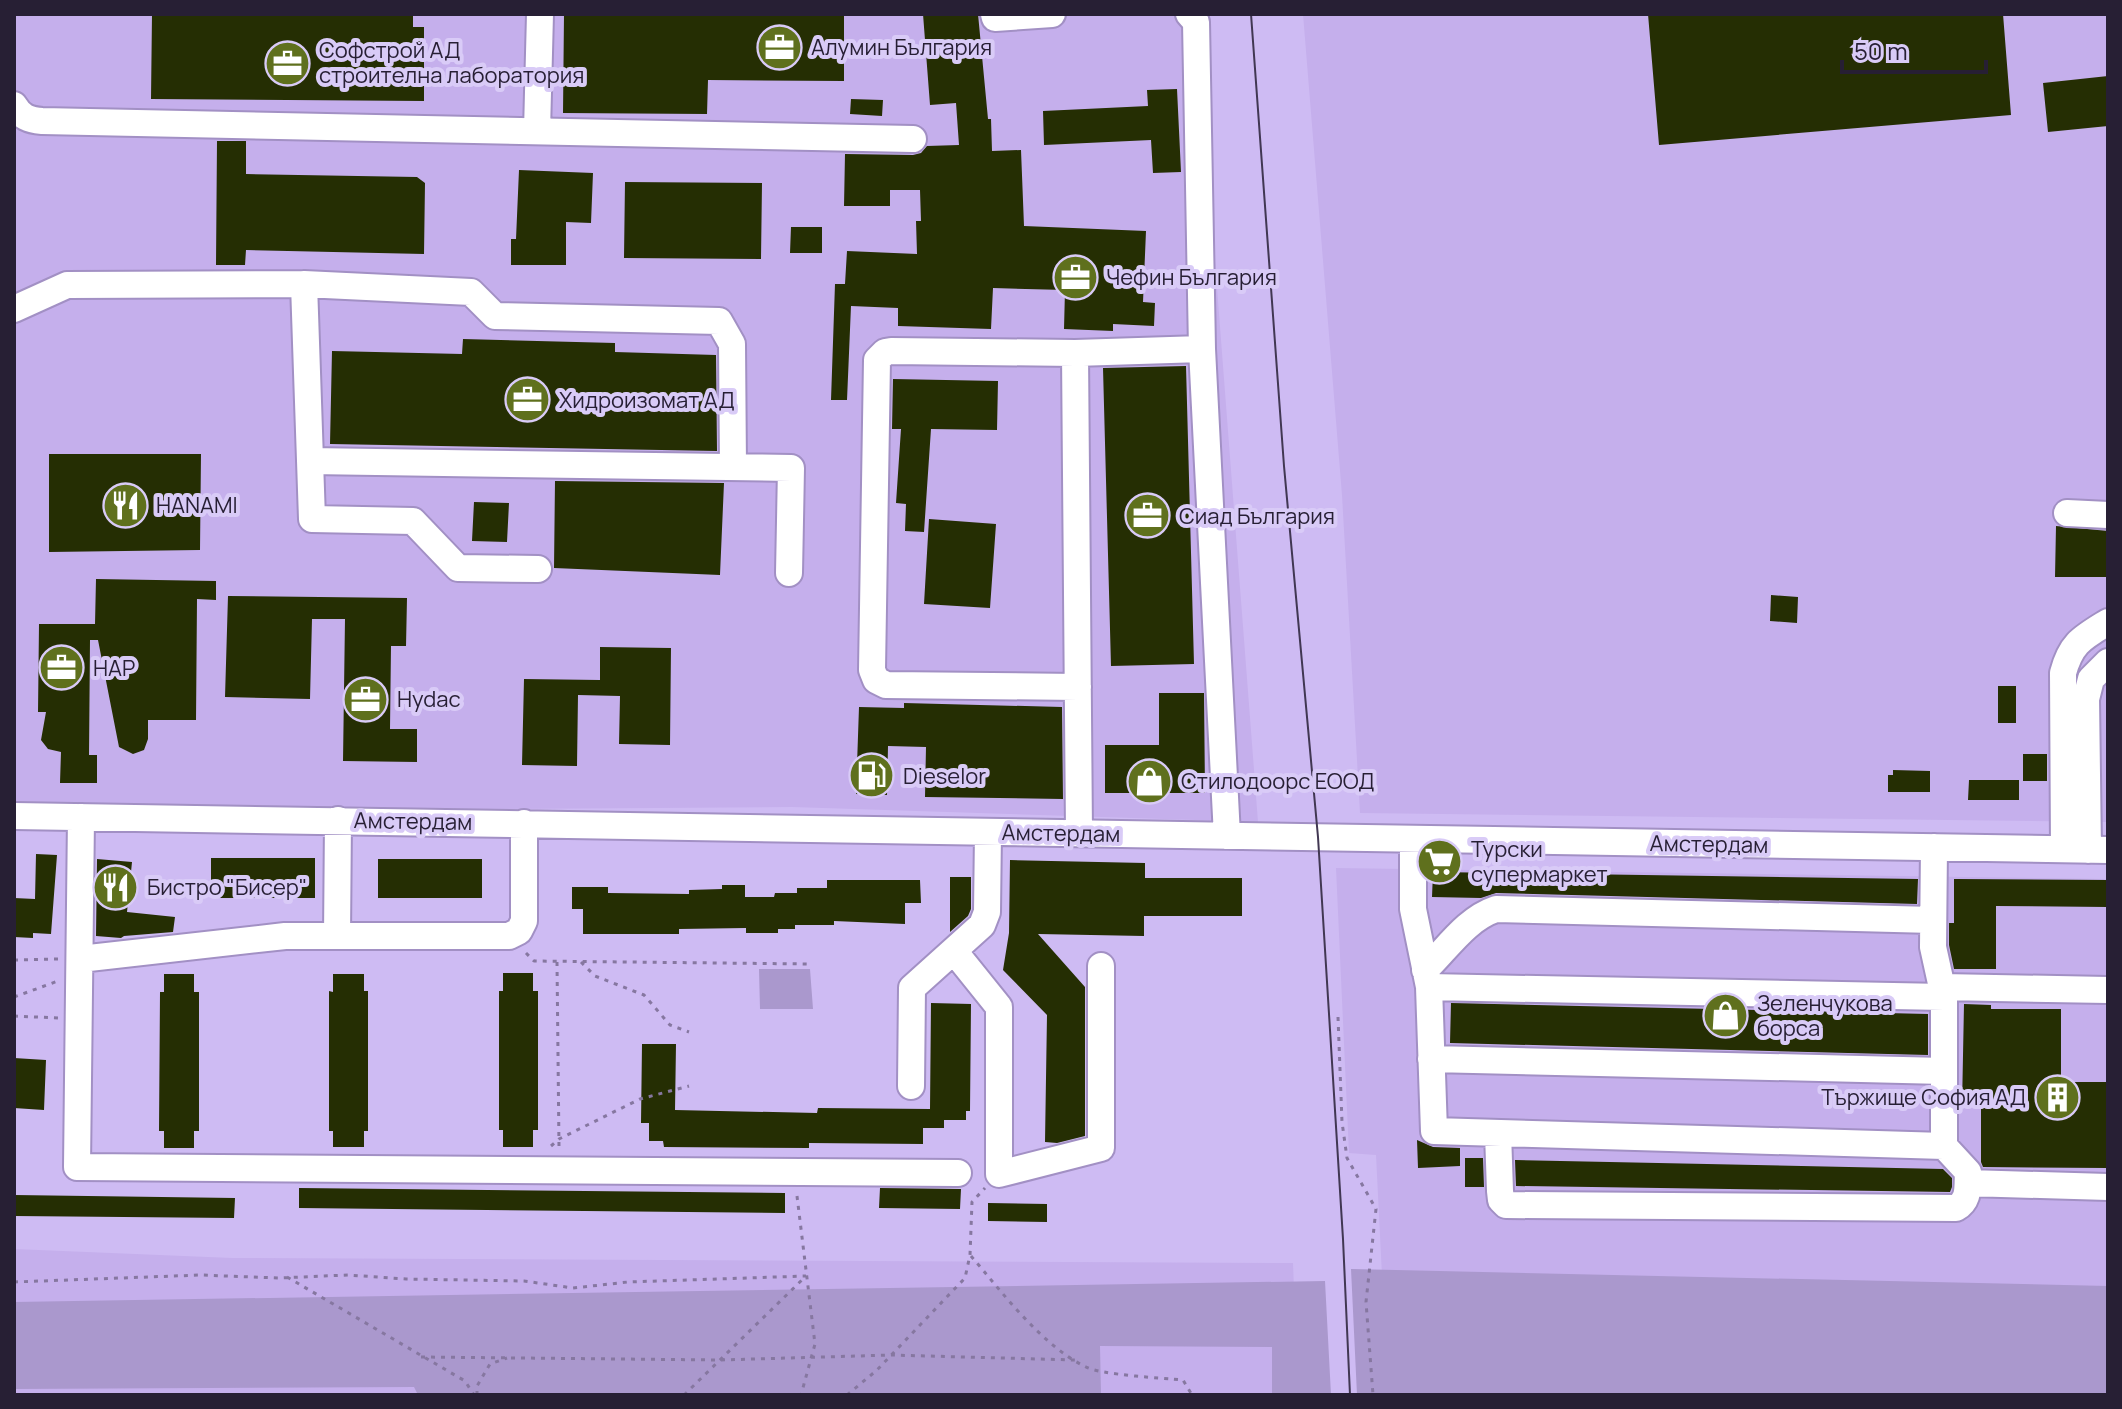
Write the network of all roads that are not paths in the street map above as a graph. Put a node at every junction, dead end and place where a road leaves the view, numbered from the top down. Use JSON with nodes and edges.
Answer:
{"nodes":[{"id":1,"x":540,"y":14,"type":"edge"},
{"id":2,"x":994,"y":14,"type":"edge"},
{"id":3,"x":1052,"y":14,"type":"edge"},
{"id":4,"x":1189,"y":14,"type":"edge"},
{"id":5,"x":14,"y":105,"type":"edge"},
{"id":6,"x":537,"y":131,"type":"junction"},
{"id":7,"x":913,"y":139,"type":"dead end"},
{"id":8,"x":304,"y":284,"type":"junction"},
{"id":9,"x":14,"y":309,"type":"edge"},
{"id":10,"x":1202,"y":349,"type":"junction"},
{"id":11,"x":1075,"y":353,"type":"junction"},
{"id":12,"x":310,"y":461,"type":"junction"},
{"id":13,"x":733,"y":467,"type":"junction"},
{"id":14,"x":2067,"y":513,"type":"dead end"},
{"id":15,"x":2108,"y":515,"type":"edge"},
{"id":16,"x":538,"y":569,"type":"dead end"},
{"id":17,"x":789,"y":573,"type":"dead end"},
{"id":18,"x":2108,"y":622,"type":"edge"},
{"id":19,"x":2108,"y":662,"type":"edge"},
{"id":20,"x":1078,"y":687,"type":"junction"},
{"id":21,"x":2097,"y":731,"type":"edge"},
{"id":22,"x":14,"y":816,"type":"edge"},
{"id":23,"x":81,"y":817,"type":"junction"},
{"id":24,"x":338,"y":820,"type":"junction"},
{"id":25,"x":524,"y":823,"type":"junction"},
{"id":26,"x":988,"y":832,"type":"junction"},
{"id":27,"x":1079,"y":833,"type":"junction"},
{"id":28,"x":1227,"y":836,"type":"junction"},
{"id":29,"x":1413,"y":839,"type":"junction"},
{"id":30,"x":1934,"y":847,"type":"junction"},
{"id":31,"x":2086,"y":850,"type":"edge"},
{"id":32,"x":1933,"y":920,"type":"junction"},
{"id":33,"x":337,"y":936,"type":"junction"},
{"id":34,"x":954,"y":951,"type":"junction"},
{"id":35,"x":80,"y":959,"type":"junction"},
{"id":36,"x":1101,"y":966,"type":"dead end"},
{"id":37,"x":1427,"y":978,"type":"junction"},
{"id":38,"x":2108,"y":990,"type":"edge"},
{"id":39,"x":1943,"y":992,"type":"junction"},
{"id":40,"x":1431,"y":1059,"type":"junction"},
{"id":41,"x":1944,"y":1071,"type":"junction"},
{"id":42,"x":911,"y":1086,"type":"dead end"},
{"id":43,"x":1498,"y":1133,"type":"junction"},
{"id":44,"x":1944,"y":1146,"type":"junction"},
{"id":45,"x":958,"y":1173,"type":"dead end"},
{"id":46,"x":1968,"y":1183,"type":"junction"},
{"id":47,"x":2108,"y":1187,"type":"edge"}],
"edges":[{"from":1,"to":6,"type":"street"},
{"from":2,"to":3,"type":"street"},
{"from":4,"to":10,"type":"street"},
{"from":5,"to":6,"type":"street"},
{"from":6,"to":7,"type":"street"},
{"from":8,"to":9,"type":"street"},
{"from":8,"to":12,"type":"street"},
{"from":8,"to":13,"type":"street"},
{"from":10,"to":11,"type":"street"},
{"from":10,"to":28,"type":"street"},
{"from":11,"to":20,"type":"street"},
{"from":11,"to":20,"type":"street"},
{"from":12,"to":13,"type":"street"},
{"from":12,"to":16,"type":"street"},
{"from":13,"to":17,"type":"street"},
{"from":14,"to":15,"type":"street"},
{"from":18,"to":31,"type":"street"},
{"from":19,"to":21,"type":"street"},
{"from":20,"to":27,"type":"street"},
{"from":21,"to":31,"type":"street"},
{"from":22,"to":23,"type":"street","name":"Амстердам"},
{"from":23,"to":24,"type":"street","name":"Амстердам"},
{"from":23,"to":35,"type":"street"},
{"from":24,"to":25,"type":"street","name":"Амстердам"},
{"from":24,"to":33,"type":"street"},
{"from":25,"to":26,"type":"street","name":"Амстердам"},
{"from":25,"to":33,"type":"street"},
{"from":26,"to":27,"type":"street","name":"Амстердам"},
{"from":26,"to":34,"type":"street"},
{"from":27,"to":28,"type":"street","name":"Амстердам"},
{"from":28,"to":29,"type":"street","name":"Амстердам"},
{"from":29,"to":30,"type":"street","name":"Амстердам"},
{"from":29,"to":37,"type":"street"},
{"from":30,"to":31,"type":"street","name":"Амстердам"},
{"from":30,"to":32,"type":"street"},
{"from":32,"to":37,"type":"street"},
{"from":32,"to":39,"type":"street"},
{"from":33,"to":35,"type":"street"},
{"from":34,"to":36,"type":"street"},
{"from":34,"to":42,"type":"street"},
{"from":35,"to":45,"type":"street"},
{"from":37,"to":39,"type":"street"},
{"from":37,"to":40,"type":"street"},
{"from":38,"to":39,"type":"street"},
{"from":39,"to":41,"type":"street"},
{"from":40,"to":41,"type":"street"},
{"from":40,"to":43,"type":"street"},
{"from":41,"to":44,"type":"street"},
{"from":43,"to":44,"type":"street"},
{"from":43,"to":46,"type":"street"},
{"from":44,"to":46,"type":"street"},
{"from":46,"to":47,"type":"street"}]}
